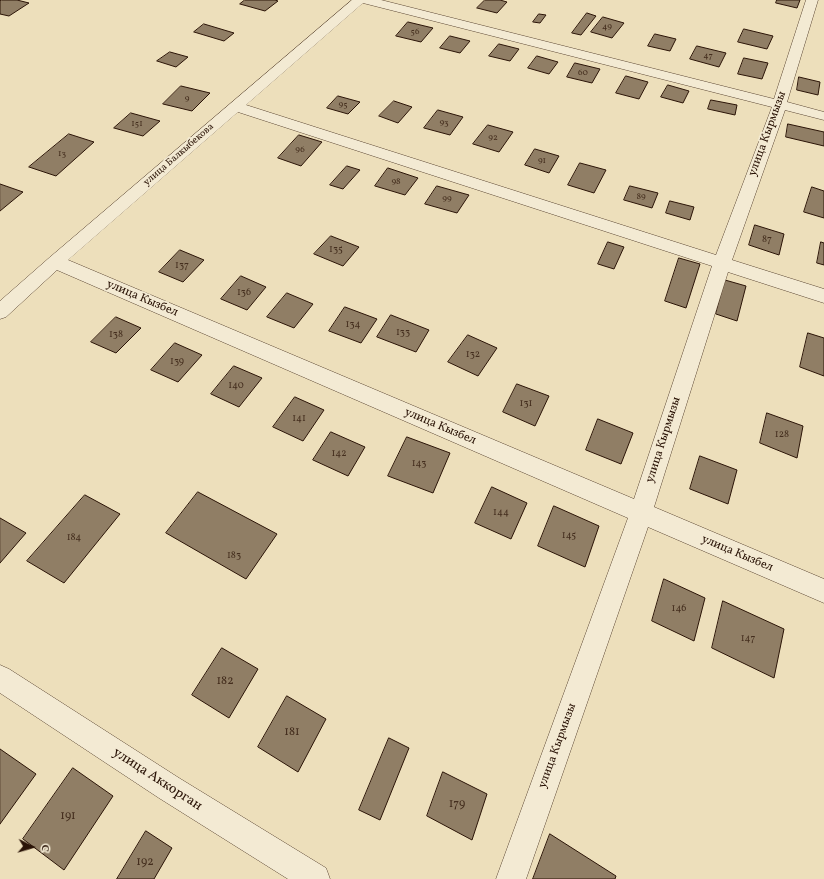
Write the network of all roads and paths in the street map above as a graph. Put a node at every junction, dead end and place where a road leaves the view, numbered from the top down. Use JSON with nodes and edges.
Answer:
{"nodes":[{"id":1,"x":359,"y":0,"type":"edge"},
{"id":2,"x":367,"y":0,"type":"edge"},
{"id":3,"x":812,"y":0,"type":"edge"},
{"id":4,"x":780,"y":104,"type":"junction"},
{"id":5,"x":235,"y":106,"type":"junction"},
{"id":6,"x":824,"y":116,"type":"edge"},
{"id":7,"x":55,"y":262,"type":"junction"},
{"id":8,"x":722,"y":263,"type":"junction"},
{"id":9,"x":824,"y":296,"type":"edge"},
{"id":10,"x":0,"y":312,"type":"edge"},
{"id":11,"x":641,"y":513,"type":"junction"},
{"id":12,"x":824,"y":591,"type":"edge"},
{"id":13,"x":0,"y":678,"type":"edge"},
{"id":14,"x":315,"y":879,"type":"edge"},
{"id":15,"x":511,"y":879,"type":"edge"}],
"edges":[{"from":1,"to":5,"type":"street","name":"улица Балкыбекова"},
{"from":2,"to":4,"type":"street"},
{"from":3,"to":4,"type":"street","name":"улица Кырмызы"},
{"from":4,"to":6,"type":"street"},
{"from":4,"to":8,"type":"street","name":"улица Кырмызы"},
{"from":5,"to":7,"type":"street","name":"улица Балкыбекова"},
{"from":5,"to":8,"type":"street"},
{"from":7,"to":10,"type":"street","name":"улица Балкыбекова"},
{"from":7,"to":11,"type":"street","name":"улица Кызбел"},
{"from":8,"to":9,"type":"street"},
{"from":8,"to":11,"type":"street","name":"улица Кырмызы"},
{"from":11,"to":12,"type":"street","name":"улица Кызбел"},
{"from":11,"to":15,"type":"street","name":"улица Кырмызы"},
{"from":13,"to":14,"type":"street","name":"улица Аккорган"}]}
